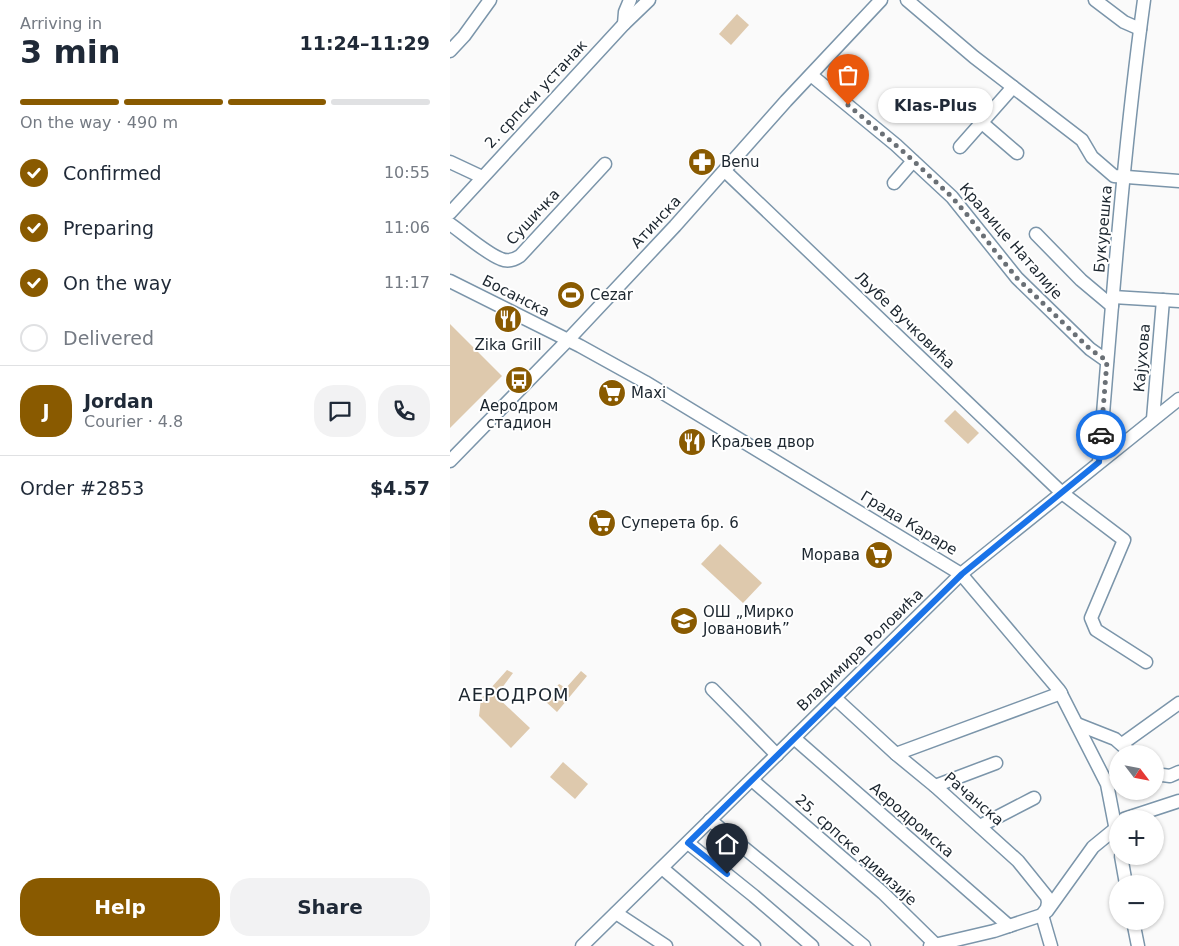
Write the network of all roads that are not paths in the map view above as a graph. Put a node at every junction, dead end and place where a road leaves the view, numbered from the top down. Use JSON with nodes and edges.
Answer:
{"nodes":[{"id":1,"x":490,"y":0,"type":"edge"},
{"id":2,"x":630,"y":0,"type":"edge"},
{"id":3,"x":649,"y":0,"type":"edge"},
{"id":4,"x":881,"y":0,"type":"edge"},
{"id":5,"x":908,"y":0,"type":"edge"},
{"id":6,"x":1095,"y":0,"type":"edge"},
{"id":7,"x":1144,"y":0,"type":"edge"},
{"id":8,"x":624,"y":24,"type":"junction"},
{"id":9,"x":1140,"y":29,"type":"junction"},
{"id":10,"x":450,"y":51,"type":"edge"},
{"id":11,"x":811,"y":75,"type":"junction"},
{"id":12,"x":1013,"y":87,"type":"junction"},
{"id":13,"x":981,"y":122,"type":"junction"},
{"id":14,"x":960,"y":147,"type":"dead end"},
{"id":15,"x":1017,"y":153,"type":"dead end"},
{"id":16,"x":914,"y":161,"type":"junction"},
{"id":17,"x":450,"y":162,"type":"edge"},
{"id":18,"x":605,"y":164,"type":"dead end"},
{"id":19,"x":725,"y":171,"type":"junction"},
{"id":20,"x":482,"y":177,"type":"junction"},
{"id":21,"x":1124,"y":178,"type":"junction"},
{"id":22,"x":1179,"y":181,"type":"edge"},
{"id":23,"x":894,"y":182,"type":"dead end"},
{"id":24,"x":450,"y":213,"type":"edge"},
{"id":25,"x":450,"y":224,"type":"edge"},
{"id":26,"x":1036,"y":234,"type":"dead end"},
{"id":27,"x":450,"y":281,"type":"edge"},
{"id":28,"x":1163,"y":300,"type":"junction"},
{"id":29,"x":1113,"y":301,"type":"junction"},
{"id":30,"x":1179,"y":301,"type":"edge"},
{"id":31,"x":568,"y":340,"type":"junction"},
{"id":32,"x":1107,"y":361,"type":"junction"},
{"id":33,"x":1179,"y":400,"type":"edge"},
{"id":34,"x":1153,"y":419,"type":"junction"},
{"id":35,"x":450,"y":461,"type":"edge"},
{"id":36,"x":1099,"y":462,"type":"junction"},
{"id":37,"x":1062,"y":493,"type":"junction"},
{"id":38,"x":962,"y":574,"type":"junction"},
{"id":39,"x":1146,"y":662,"type":"dead end"},
{"id":40,"x":712,"y":689,"type":"dead end"},
{"id":41,"x":1061,"y":693,"type":"junction"},
{"id":42,"x":835,"y":698,"type":"junction"},
{"id":43,"x":1179,"y":703,"type":"edge"},
{"id":44,"x":1077,"y":724,"type":"junction"},
{"id":45,"x":794,"y":738,"type":"junction"},
{"id":46,"x":1122,"y":744,"type":"joint"},
{"id":47,"x":896,"y":754,"type":"junction"},
{"id":48,"x":778,"y":755,"type":"junction"},
{"id":49,"x":996,"y":764,"type":"dead end"},
{"id":50,"x":1179,"y":772,"type":"edge"},
{"id":51,"x":1164,"y":775,"type":"edge"},
{"id":52,"x":752,"y":780,"type":"junction"},
{"id":53,"x":935,"y":786,"type":"junction"},
{"id":54,"x":1034,"y":798,"type":"dead end"},
{"id":55,"x":1179,"y":801,"type":"edge"},
{"id":56,"x":1114,"y":810,"type":"edge"},
{"id":57,"x":1157,"y":810,"type":"edge"},
{"id":58,"x":710,"y":820,"type":"junction"},
{"id":59,"x":980,"y":826,"type":"junction"},
{"id":60,"x":1109,"y":834,"type":"edge"},
{"id":61,"x":688,"y":843,"type":"junction"},
{"id":62,"x":662,"y":868,"type":"junction"},
{"id":63,"x":616,"y":913,"type":"junction"},
{"id":64,"x":1042,"y":915,"type":"junction"},
{"id":65,"x":1009,"y":926,"type":"junction"},
{"id":66,"x":1135,"y":930,"type":"edge"},
{"id":67,"x":967,"y":942,"type":"edge"},
{"id":68,"x":589,"y":944,"type":"edge"},
{"id":69,"x":934,"y":945,"type":"edge"},
{"id":70,"x":666,"y":946,"type":"edge"},
{"id":71,"x":754,"y":946,"type":"edge"},
{"id":72,"x":812,"y":946,"type":"edge"},
{"id":73,"x":864,"y":946,"type":"edge"},
{"id":74,"x":1050,"y":946,"type":"edge"},
{"id":75,"x":1138,"y":946,"type":"edge"}],
"edges":[{"from":1,"to":10,"type":"street"},
{"from":2,"to":8,"type":"street"},
{"from":3,"to":8,"type":"street","name":"2. српски устанак"},
{"from":4,"to":11,"type":"street","name":"Атинска"},
{"from":5,"to":12,"type":"street"},
{"from":6,"to":9,"type":"street"},
{"from":7,"to":9,"type":"street","name":"Букурешка"},
{"from":8,"to":20,"type":"street","name":"2. српски устанак"},
{"from":9,"to":21,"type":"street","name":"Букурешка"},
{"from":11,"to":16,"type":"street","name":"Краљице Наталије"},
{"from":11,"to":19,"type":"street","name":"Атинска"},
{"from":12,"to":13,"type":"street"},
{"from":12,"to":21,"type":"street"},
{"from":13,"to":14,"type":"street"},
{"from":13,"to":15,"type":"street"},
{"from":16,"to":23,"type":"street"},
{"from":16,"to":32,"type":"street","name":"Краљице Наталије"},
{"from":17,"to":20,"type":"street"},
{"from":18,"to":25,"type":"street","name":"Сушичка"},
{"from":19,"to":31,"type":"street","name":"Атинска"},
{"from":19,"to":37,"type":"street","name":"Љубе Вучковића"},
{"from":20,"to":24,"type":"street","name":"2. српски устанак"},
{"from":21,"to":22,"type":"street"},
{"from":21,"to":29,"type":"street","name":"Букурешка"},
{"from":26,"to":29,"type":"street"},
{"from":27,"to":31,"type":"street","name":"Босанска"},
{"from":28,"to":29,"type":"street"},
{"from":28,"to":30,"type":"street"},
{"from":28,"to":34,"type":"street","name":"Кајухова"},
{"from":29,"to":32,"type":"street","name":"Букурешка"},
{"from":31,"to":35,"type":"street","name":"Атинска"},
{"from":31,"to":38,"type":"street","name":"Града Караре"},
{"from":32,"to":36,"type":"street","name":"Букурешка"},
{"from":33,"to":34,"type":"street","name":"Владимира Роловића"},
{"from":34,"to":36,"type":"street","name":"Владимира Роловића"},
{"from":36,"to":37,"type":"street","name":"Владимира Роловића"},
{"from":37,"to":38,"type":"street","name":"Владимира Роловића"},
{"from":37,"to":39,"type":"street","name":"Љубе Вучковића"},
{"from":38,"to":41,"type":"street","name":"Града Караре"},
{"from":38,"to":42,"type":"street","name":"Владимира Роловића"},
{"from":40,"to":48,"type":"street"},
{"from":41,"to":44,"type":"street","name":"Града Караре"},
{"from":41,"to":47,"type":"street"},
{"from":42,"to":45,"type":"street","name":"Владимира Роловића"},
{"from":42,"to":47,"type":"street","name":"Рачанска"},
{"from":43,"to":46,"type":"street"},
{"from":44,"to":46,"type":"street"},
{"from":44,"to":56,"type":"street","name":"Града Караре"},
{"from":45,"to":48,"type":"street","name":"Владимира Роловића"},
{"from":45,"to":65,"type":"street","name":"Аеродромска"},
{"from":47,"to":53,"type":"street","name":"Рачанска"},
{"from":48,"to":52,"type":"street","name":"Владимира Роловића"},
{"from":49,"to":53,"type":"street"},
{"from":50,"to":51,"type":"street"},
{"from":52,"to":58,"type":"street","name":"Владимира Роловића"},
{"from":52,"to":69,"type":"street","name":"25. српске дивизије"},
{"from":53,"to":59,"type":"street","name":"Рачанска"},
{"from":54,"to":59,"type":"street"},
{"from":55,"to":57,"type":"street"},
{"from":58,"to":61,"type":"street","name":"Владимира Роловића"},
{"from":58,"to":73,"type":"street"},
{"from":59,"to":64,"type":"street","name":"Рачанска"},
{"from":60,"to":64,"type":"street"},
{"from":61,"to":62,"type":"street","name":"Владимира Роловића"},
{"from":61,"to":72,"type":"street"},
{"from":62,"to":63,"type":"street","name":"Владимира Роловића"},
{"from":62,"to":71,"type":"street"},
{"from":63,"to":68,"type":"street","name":"Владимира Роловића"},
{"from":63,"to":70,"type":"street"},
{"from":64,"to":65,"type":"street"},
{"from":64,"to":74,"type":"street","name":"Рачанска"},
{"from":65,"to":67,"type":"street"},
{"from":66,"to":75,"type":"street"},
{"from":67,"to":69,"type":"street"}]}
